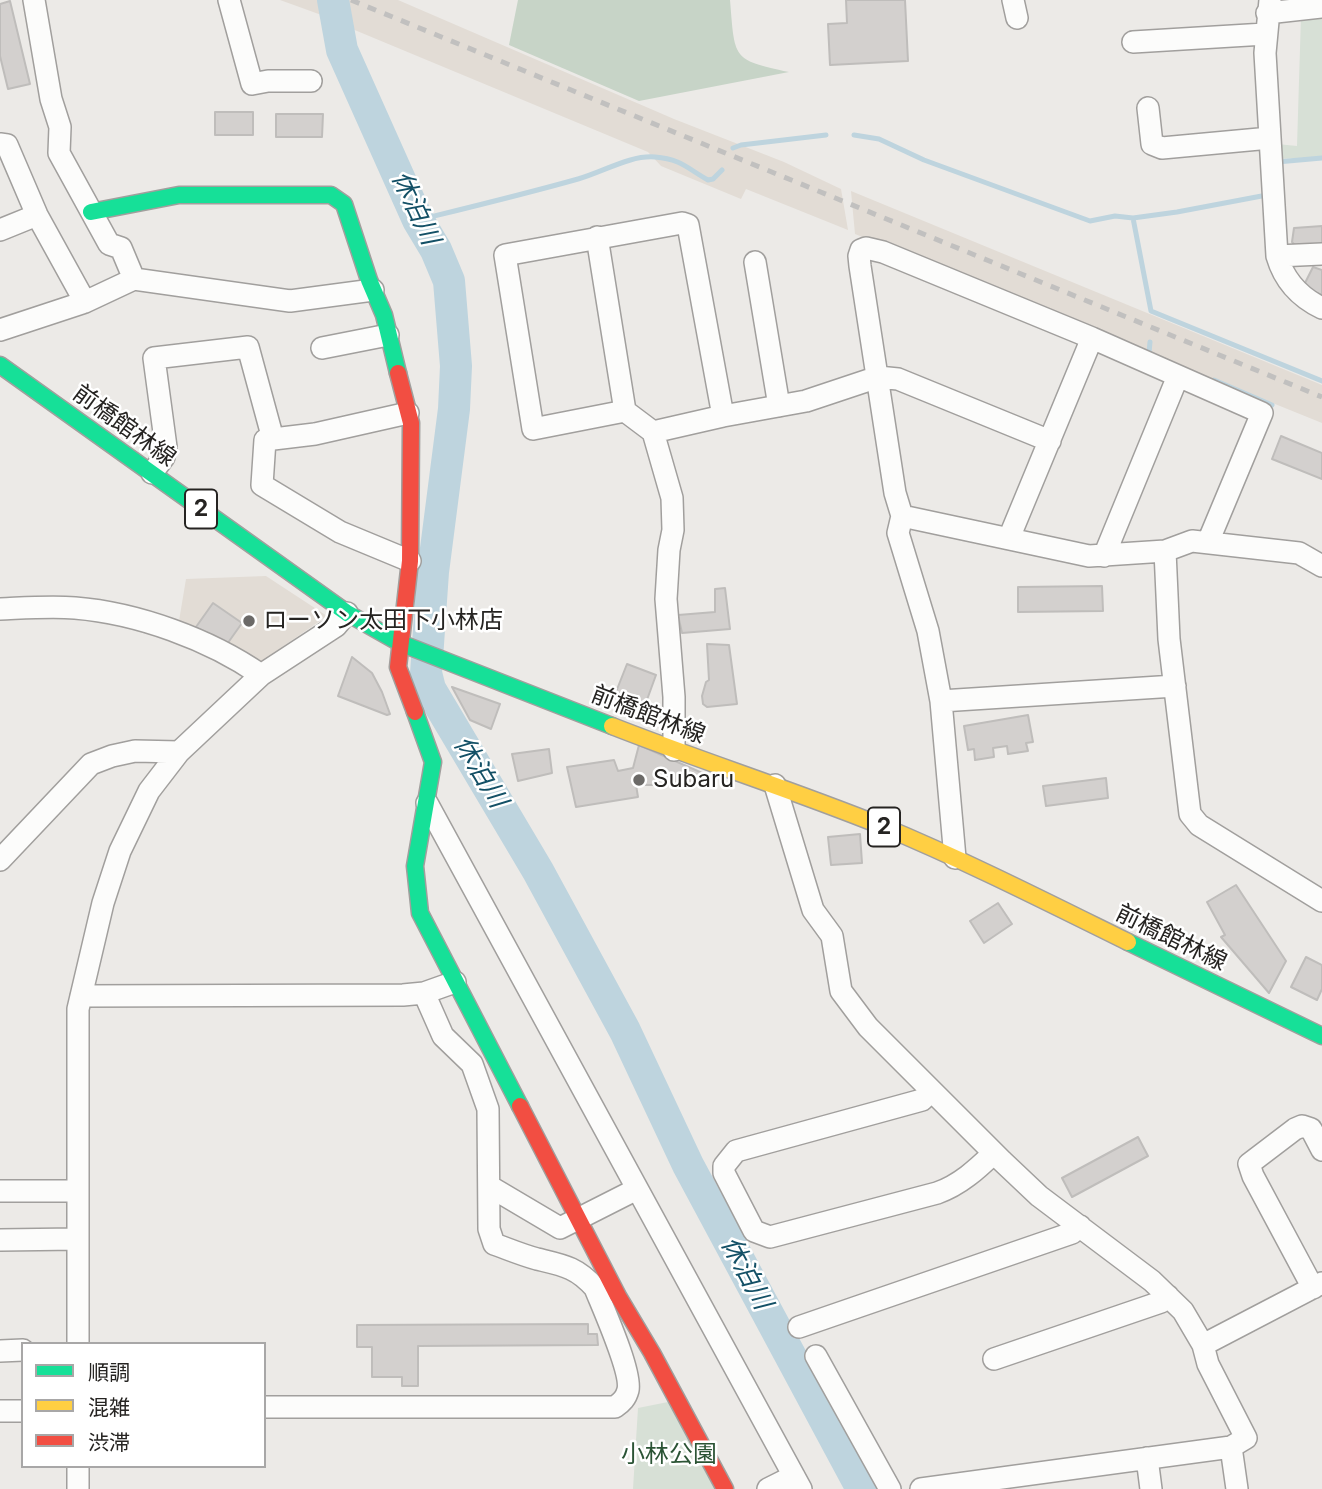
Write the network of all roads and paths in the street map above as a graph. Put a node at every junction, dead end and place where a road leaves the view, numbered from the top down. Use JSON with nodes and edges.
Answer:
{"nodes":[{"id":1,"x":34,"y":0,"type":"edge"},
{"id":2,"x":229,"y":0,"type":"edge"},
{"id":3,"x":1322,"y":7,"type":"edge"},
{"id":4,"x":1267,"y":15,"type":"edge"},
{"id":5,"x":1133,"y":42,"type":"dead end"},
{"id":6,"x":311,"y":81,"type":"dead end"},
{"id":7,"x":1148,"y":108,"type":"dead end"},
{"id":8,"x":1270,"y":138,"type":"junction"},
{"id":9,"x":0,"y":144,"type":"edge"},
{"id":10,"x":91,"y":212,"type":"junction"},
{"id":11,"x":37,"y":215,"type":"junction"},
{"id":12,"x":0,"y":230,"type":"edge"},
{"id":13,"x":597,"y":237,"type":"junction"},
{"id":14,"x":1322,"y":254,"type":"edge"},
{"id":15,"x":1277,"y":256,"type":"junction"},
{"id":16,"x":755,"y":262,"type":"dead end"},
{"id":17,"x":134,"y":279,"type":"junction"},
{"id":18,"x":373,"y":290,"type":"junction"},
{"id":19,"x":85,"y":302,"type":"junction"},
{"id":20,"x":1322,"y":308,"type":"edge"},
{"id":21,"x":0,"y":330,"type":"edge"},
{"id":22,"x":388,"y":335,"type":"junction"},
{"id":23,"x":1093,"y":338,"type":"junction"},
{"id":24,"x":322,"y":348,"type":"dead end"},
{"id":25,"x":0,"y":365,"type":"edge"},
{"id":26,"x":1178,"y":376,"type":"junction"},
{"id":27,"x":878,"y":377,"type":"junction"},
{"id":28,"x":779,"y":406,"type":"junction"},
{"id":29,"x":625,"y":411,"type":"junction"},
{"id":30,"x":408,"y":413,"type":"junction"},
{"id":31,"x":723,"y":416,"type":"junction"},
{"id":32,"x":653,"y":432,"type":"junction"},
{"id":33,"x":273,"y":439,"type":"junction"},
{"id":34,"x":1049,"y":440,"type":"junction"},
{"id":35,"x":152,"y":473,"type":"junction"},
{"id":36,"x":902,"y":516,"type":"junction"},
{"id":37,"x":1009,"y":537,"type":"junction"},
{"id":38,"x":1208,"y":542,"type":"junction"},
{"id":39,"x":1165,"y":551,"type":"junction"},
{"id":40,"x":1104,"y":556,"type":"junction"},
{"id":41,"x":410,"y":561,"type":"junction"},
{"id":42,"x":1322,"y":566,"type":"edge"},
{"id":43,"x":0,"y":609,"type":"edge"},
{"id":44,"x":348,"y":613,"type":"junction"},
{"id":45,"x":404,"y":644,"type":"junction"},
{"id":46,"x":261,"y":675,"type":"junction"},
{"id":47,"x":1175,"y":686,"type":"junction"},
{"id":48,"x":941,"y":701,"type":"junction"},
{"id":49,"x":674,"y":750,"type":"junction"},
{"id":50,"x":178,"y":752,"type":"junction"},
{"id":51,"x":775,"y":785,"type":"junction"},
{"id":52,"x":427,"y":803,"type":"junction"},
{"id":53,"x":955,"y":858,"type":"junction"},
{"id":54,"x":0,"y":860,"type":"edge"},
{"id":55,"x":1322,"y":901,"type":"edge"},
{"id":56,"x":455,"y":982,"type":"junction"},
{"id":57,"x":424,"y":993,"type":"junction"},
{"id":58,"x":81,"y":996,"type":"junction"},
{"id":59,"x":1322,"y":1036,"type":"edge"},
{"id":60,"x":931,"y":1091,"type":"junction"},
{"id":61,"x":1322,"y":1150,"type":"edge"},
{"id":62,"x":994,"y":1153,"type":"junction"},
{"id":63,"x":489,"y":1186,"type":"junction"},
{"id":64,"x":638,"y":1189,"type":"junction"},
{"id":65,"x":0,"y":1191,"type":"edge"},
{"id":66,"x":77,"y":1191,"type":"junction"},
{"id":67,"x":579,"y":1220,"type":"junction"},
{"id":68,"x":1080,"y":1226,"type":"junction"},
{"id":69,"x":77,"y":1239,"type":"junction"},
{"id":70,"x":0,"y":1240,"type":"edge"},
{"id":71,"x":1318,"y":1285,"type":"edge"},
{"id":72,"x":1168,"y":1297,"type":"junction"},
{"id":73,"x":799,"y":1327,"type":"dead end"},
{"id":74,"x":78,"y":1342,"type":"edge"},
{"id":75,"x":1203,"y":1345,"type":"junction"},
{"id":76,"x":21,"y":1350,"type":"edge"},
{"id":77,"x":0,"y":1351,"type":"edge"},
{"id":78,"x":816,"y":1356,"type":"dead end"},
{"id":79,"x":994,"y":1360,"type":"dead end"},
{"id":80,"x":266,"y":1407,"type":"edge"},
{"id":81,"x":0,"y":1411,"type":"edge"},
{"id":82,"x":21,"y":1411,"type":"edge"},
{"id":83,"x":1231,"y":1447,"type":"junction"},
{"id":84,"x":1147,"y":1458,"type":"junction"},
{"id":85,"x":78,"y":1468,"type":"edge"},
{"id":86,"x":1066,"y":1479,"type":"edge"},
{"id":87,"x":797,"y":1483,"type":"edge"},
{"id":88,"x":983,"y":1485,"type":"edge"},
{"id":89,"x":78,"y":1489,"type":"edge"},
{"id":90,"x":725,"y":1489,"type":"edge"},
{"id":91,"x":768,"y":1489,"type":"edge"},
{"id":92,"x":890,"y":1489,"type":"edge"},
{"id":93,"x":921,"y":1489,"type":"edge"},
{"id":94,"x":1151,"y":1489,"type":"edge"},
{"id":95,"x":1237,"y":1489,"type":"edge"}],
"edges":[{"from":1,"to":10,"type":"street"},
{"from":2,"to":6,"type":"street"},
{"from":3,"to":4,"type":"street"},
{"from":4,"to":5,"type":"street"},
{"from":4,"to":8,"type":"street"},
{"from":7,"to":8,"type":"street"},
{"from":8,"to":15,"type":"street"},
{"from":9,"to":11,"type":"street"},
{"from":10,"to":17,"type":"street"},
{"from":10,"to":18,"type":"street"},
{"from":11,"to":12,"type":"street"},
{"from":11,"to":19,"type":"street"},
{"from":13,"to":29,"type":"street"},
{"from":13,"to":29,"type":"street"},
{"from":13,"to":31,"type":"street"},
{"from":14,"to":15,"type":"street"},
{"from":15,"to":20,"type":"street"},
{"from":16,"to":28,"type":"street"},
{"from":17,"to":18,"type":"street"},
{"from":17,"to":19,"type":"street"},
{"from":18,"to":22,"type":"street"},
{"from":19,"to":21,"type":"street"},
{"from":22,"to":24,"type":"street"},
{"from":22,"to":30,"type":"street"},
{"from":23,"to":26,"type":"street"},
{"from":23,"to":27,"type":"street"},
{"from":23,"to":34,"type":"street"},
{"from":25,"to":35,"type":"street","name":"前橋館林線","number":"2"},
{"from":26,"to":38,"type":"street"},
{"from":26,"to":40,"type":"street"},
{"from":27,"to":28,"type":"street"},
{"from":27,"to":34,"type":"street"},
{"from":27,"to":36,"type":"street"},
{"from":28,"to":31,"type":"street"},
{"from":29,"to":32,"type":"street"},
{"from":30,"to":33,"type":"street"},
{"from":30,"to":41,"type":"street"},
{"from":31,"to":32,"type":"street"},
{"from":32,"to":49,"type":"street"},
{"from":33,"to":35,"type":"street"},
{"from":33,"to":41,"type":"street"},
{"from":34,"to":37,"type":"street"},
{"from":35,"to":44,"type":"street","name":"前橋館林線","number":"2"},
{"from":36,"to":37,"type":"street"},
{"from":36,"to":48,"type":"street"},
{"from":37,"to":40,"type":"street"},
{"from":38,"to":39,"type":"street"},
{"from":38,"to":42,"type":"street"},
{"from":39,"to":40,"type":"street"},
{"from":39,"to":47,"type":"street"},
{"from":41,"to":45,"type":"street"},
{"from":43,"to":46,"type":"street"},
{"from":44,"to":45,"type":"street","name":"前橋館林線","number":"2"},
{"from":44,"to":46,"type":"street"},
{"from":45,"to":49,"type":"street","name":"前橋館林線","number":"2"},
{"from":45,"to":52,"type":"street"},
{"from":46,"to":50,"type":"street"},
{"from":47,"to":48,"type":"street"},
{"from":47,"to":55,"type":"street"},
{"from":48,"to":53,"type":"street"},
{"from":49,"to":51,"type":"street","name":"前橋館林線","number":"2"},
{"from":50,"to":54,"type":"street"},
{"from":50,"to":58,"type":"street"},
{"from":51,"to":53,"type":"street","name":"前橋館林線","number":"2"},
{"from":51,"to":60,"type":"street"},
{"from":52,"to":56,"type":"street"},
{"from":52,"to":64,"type":"street"},
{"from":53,"to":59,"type":"street","name":"前橋館林線","number":"2"},
{"from":56,"to":57,"type":"street"},
{"from":56,"to":67,"type":"street"},
{"from":57,"to":58,"type":"street"},
{"from":57,"to":63,"type":"street"},
{"from":58,"to":66,"type":"street"},
{"from":60,"to":62,"type":"street"},
{"from":60,"to":62,"type":"street"},
{"from":61,"to":71,"type":"street"},
{"from":62,"to":68,"type":"street"},
{"from":63,"to":67,"type":"street"},
{"from":63,"to":80,"type":"street"},
{"from":64,"to":67,"type":"street"},
{"from":64,"to":87,"type":"street"},
{"from":65,"to":66,"type":"street"},
{"from":66,"to":69,"type":"street"},
{"from":67,"to":90,"type":"street"},
{"from":68,"to":72,"type":"street"},
{"from":68,"to":73,"type":"street"},
{"from":69,"to":70,"type":"street"},
{"from":69,"to":74,"type":"street"},
{"from":71,"to":75,"type":"street"},
{"from":72,"to":75,"type":"street"},
{"from":72,"to":79,"type":"street"},
{"from":75,"to":83,"type":"street"},
{"from":76,"to":77,"type":"street"},
{"from":78,"to":92,"type":"street"},
{"from":81,"to":82,"type":"street"},
{"from":83,"to":84,"type":"street"},
{"from":83,"to":95,"type":"street"},
{"from":84,"to":86,"type":"street"},
{"from":84,"to":94,"type":"street"},
{"from":85,"to":89,"type":"street"},
{"from":86,"to":88,"type":"street"},
{"from":87,"to":91,"type":"street"},
{"from":88,"to":93,"type":"street"}]}
